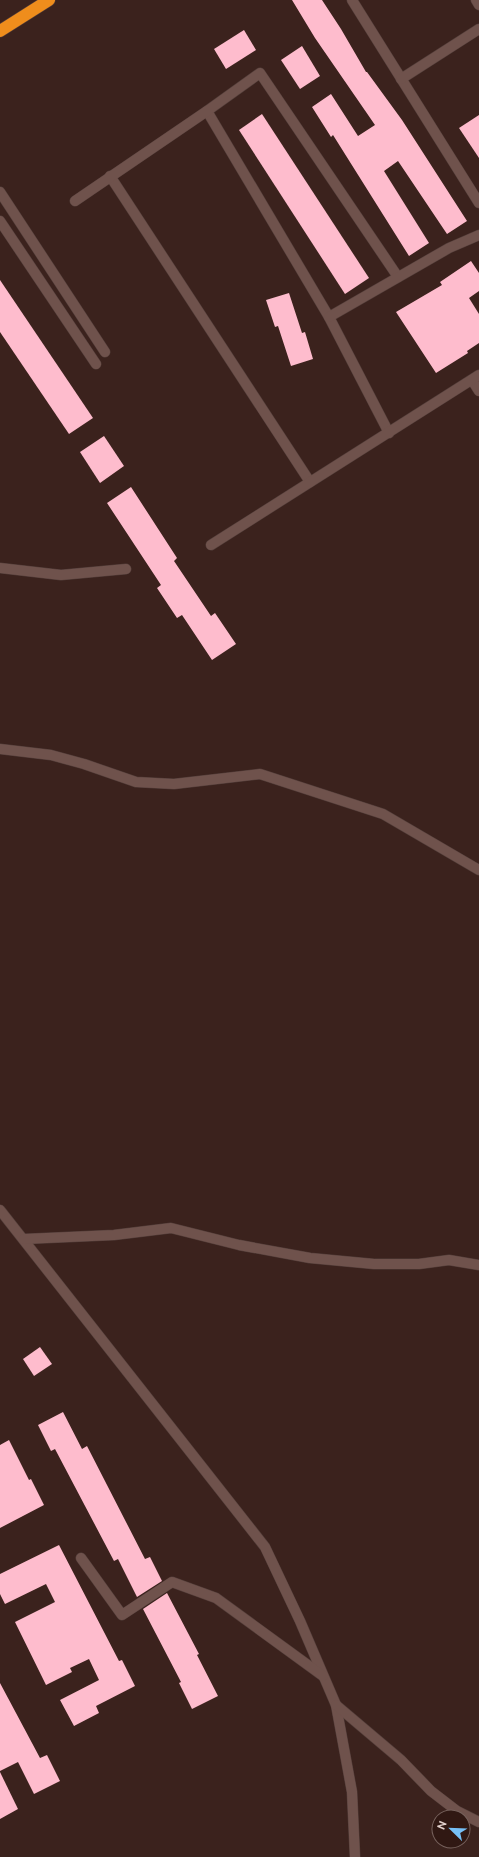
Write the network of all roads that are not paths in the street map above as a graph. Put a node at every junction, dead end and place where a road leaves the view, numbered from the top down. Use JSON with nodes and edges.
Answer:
{"nodes":[{"id":1,"x":49,"y":0,"type":"edge"},
{"id":2,"x":352,"y":0,"type":"edge"},
{"id":3,"x":476,"y":0,"type":"edge"},
{"id":4,"x":479,"y":5,"type":"edge"},
{"id":5,"x":479,"y":29,"type":"edge"},
{"id":6,"x":0,"y":31,"type":"edge"},
{"id":7,"x":401,"y":79,"type":"junction"},
{"id":8,"x":208,"y":111,"type":"junction"},
{"id":9,"x":110,"y":176,"type":"junction"},
{"id":10,"x":0,"y":192,"type":"edge"},
{"id":11,"x":75,"y":201,"type":"dead end"},
{"id":12,"x":479,"y":203,"type":"edge"},
{"id":13,"x":0,"y":221,"type":"edge"},
{"id":14,"x":479,"y":235,"type":"edge"},
{"id":15,"x":398,"y":277,"type":"junction"},
{"id":16,"x":329,"y":317,"type":"junction"},
{"id":17,"x":105,"y":352,"type":"dead end"},
{"id":18,"x":96,"y":364,"type":"dead end"},
{"id":19,"x":475,"y":378,"type":"edge"},
{"id":20,"x":479,"y":391,"type":"edge"},
{"id":21,"x":389,"y":433,"type":"junction"},
{"id":22,"x":310,"y":482,"type":"junction"},
{"id":23,"x":211,"y":545,"type":"dead end"},
{"id":24,"x":0,"y":568,"type":"edge"},
{"id":25,"x":126,"y":569,"type":"dead end"},
{"id":26,"x":0,"y":749,"type":"edge"},
{"id":27,"x":479,"y":870,"type":"edge"},
{"id":28,"x":0,"y":1210,"type":"edge"},
{"id":29,"x":24,"y":1239,"type":"junction"},
{"id":30,"x":479,"y":1265,"type":"edge"},
{"id":31,"x":81,"y":1558,"type":"dead end"},
{"id":32,"x":323,"y":1676,"type":"junction"},
{"id":33,"x":336,"y":1705,"type":"junction"},
{"id":34,"x":479,"y":1822,"type":"edge"},
{"id":35,"x":355,"y":1857,"type":"edge"}],
"edges":[{"from":1,"to":6,"type":"highway"},
{"from":2,"to":7,"type":"street"},
{"from":3,"to":4,"type":"street"},
{"from":5,"to":7,"type":"street"},
{"from":7,"to":12,"type":"street"},
{"from":8,"to":9,"type":"street"},
{"from":8,"to":15,"type":"street"},
{"from":8,"to":16,"type":"street"},
{"from":9,"to":11,"type":"street"},
{"from":9,"to":22,"type":"street"},
{"from":10,"to":17,"type":"street"},
{"from":13,"to":18,"type":"street"},
{"from":14,"to":15,"type":"street"},
{"from":15,"to":16,"type":"street"},
{"from":16,"to":21,"type":"street"},
{"from":19,"to":20,"type":"street"},
{"from":19,"to":21,"type":"street"},
{"from":21,"to":22,"type":"street"},
{"from":22,"to":23,"type":"street"},
{"from":24,"to":25,"type":"street"},
{"from":26,"to":27,"type":"street"},
{"from":28,"to":29,"type":"street"},
{"from":29,"to":30,"type":"street"},
{"from":29,"to":32,"type":"street"},
{"from":31,"to":32,"type":"street"},
{"from":32,"to":33,"type":"street"},
{"from":33,"to":34,"type":"street"},
{"from":33,"to":35,"type":"street"}]}
